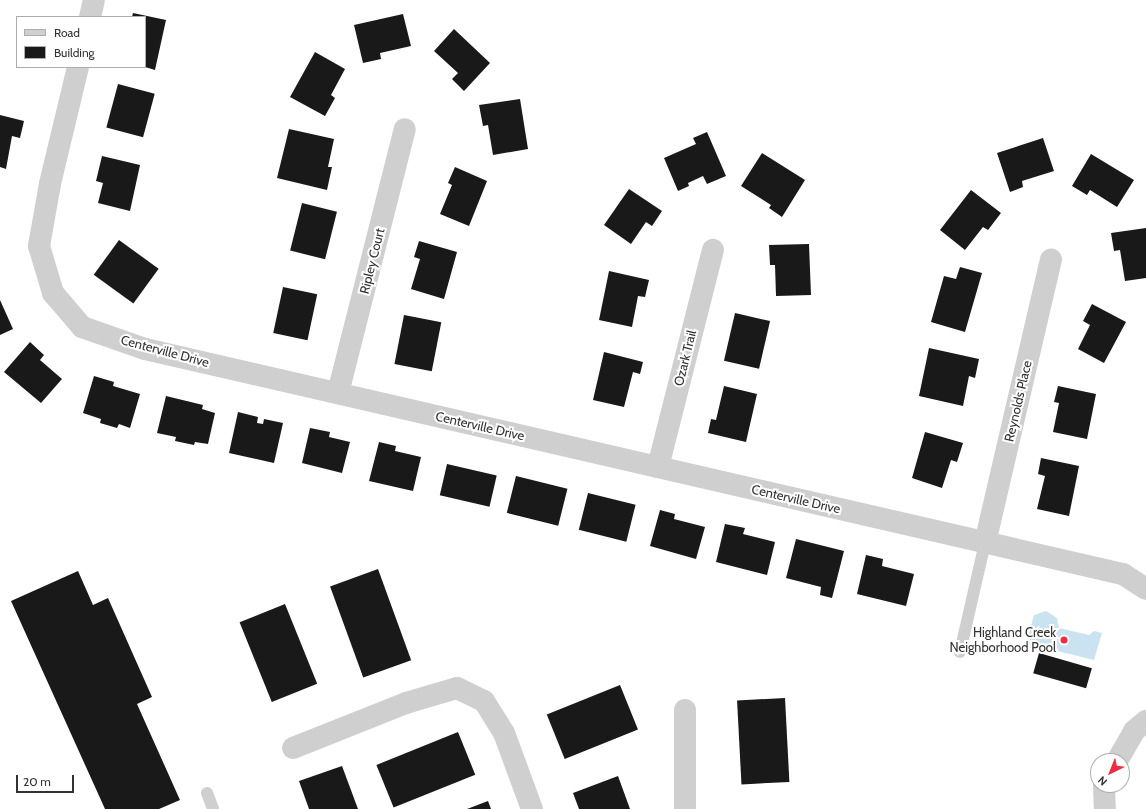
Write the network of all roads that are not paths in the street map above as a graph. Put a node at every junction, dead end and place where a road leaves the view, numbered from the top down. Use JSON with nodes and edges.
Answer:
{"nodes":[{"id":1,"x":94,"y":0,"type":"edge"},
{"id":2,"x":90,"y":16,"type":"edge"},
{"id":3,"x":78,"y":68,"type":"edge"},
{"id":4,"x":405,"y":129,"type":"dead end"},
{"id":5,"x":713,"y":250,"type":"dead end"},
{"id":6,"x":1051,"y":260,"type":"dead end"},
{"id":7,"x":338,"y":393,"type":"junction"},
{"id":8,"x":658,"y":467,"type":"junction"},
{"id":9,"x":985,"y":543,"type":"junction"},
{"id":10,"x":1146,"y":589,"type":"edge"},
{"id":11,"x":960,"y":652,"type":"dead end"},
{"id":12,"x":685,"y":710,"type":"dead end"},
{"id":13,"x":1146,"y":721,"type":"edge"},
{"id":14,"x":293,"y":748,"type":"dead end"},
{"id":15,"x":1122,"y":753,"type":"edge"},
{"id":16,"x":207,"y":793,"type":"dead end"},
{"id":17,"x":1104,"y":793,"type":"edge"},
{"id":18,"x":213,"y":809,"type":"edge"},
{"id":19,"x":532,"y":809,"type":"edge"},
{"id":20,"x":685,"y":809,"type":"edge"},
{"id":21,"x":1105,"y":809,"type":"edge"}],
"edges":[{"from":1,"to":2,"type":"street"},
{"from":3,"to":7,"type":"street","name":"Centerville Drive"},
{"from":4,"to":7,"type":"street","name":"Ripley Court"},
{"from":5,"to":8,"type":"street","name":"Ozark Trail"},
{"from":6,"to":9,"type":"street","name":"Reynolds Place"},
{"from":7,"to":8,"type":"street","name":"Centerville Drive"},
{"from":8,"to":9,"type":"street","name":"Centerville Drive"},
{"from":9,"to":10,"type":"street","name":"Centerville Drive"},
{"from":9,"to":11,"type":"lane"},
{"from":12,"to":20,"type":"street"},
{"from":13,"to":15,"type":"street"},
{"from":14,"to":19,"type":"street"},
{"from":16,"to":18,"type":"lane"},
{"from":17,"to":21,"type":"street"}]}
